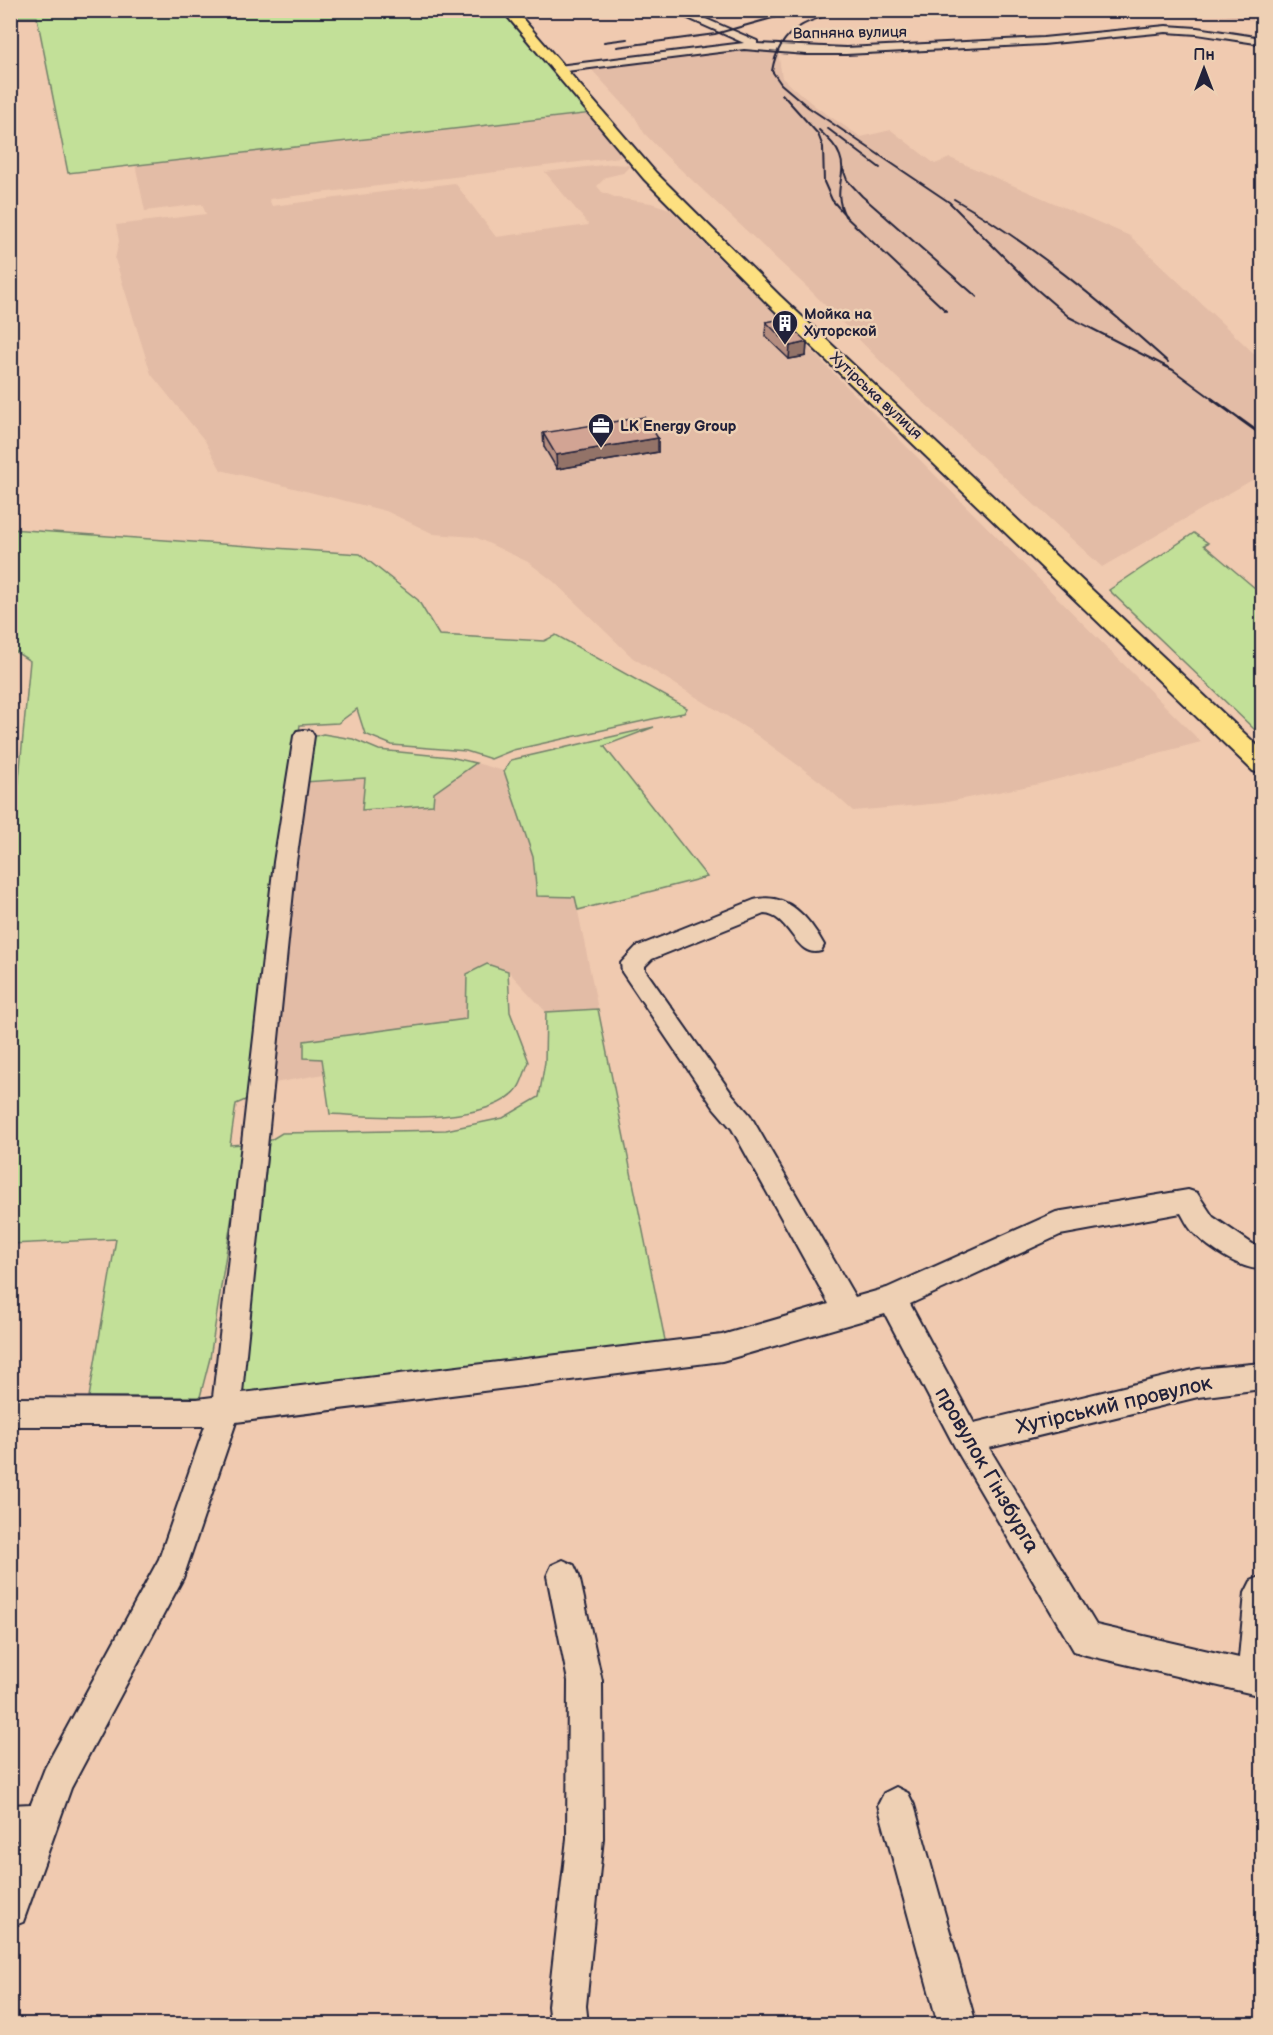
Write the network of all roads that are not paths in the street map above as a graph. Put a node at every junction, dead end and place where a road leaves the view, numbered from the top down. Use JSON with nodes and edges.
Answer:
{"nodes":[{"id":1,"x":508,"y":10,"type":"edge"},
{"id":2,"x":675,"y":10,"type":"edge"},
{"id":3,"x":1263,"y":42,"type":"edge"},
{"id":4,"x":761,"y":46,"type":"junction"},
{"id":5,"x":558,"y":69,"type":"junction"},
{"id":6,"x":304,"y":736,"type":"dead end"},
{"id":7,"x":1263,"y":765,"type":"edge"},
{"id":8,"x":813,"y":945,"type":"dead end"},
{"id":9,"x":1263,"y":1257,"type":"edge"},
{"id":10,"x":892,"y":1299,"type":"junction"},
{"id":11,"x":848,"y":1311,"type":"junction"},
{"id":12,"x":1263,"y":1376,"type":"edge"},
{"id":13,"x":226,"y":1409,"type":"junction"},
{"id":14,"x":10,"y":1412,"type":"edge"},
{"id":15,"x":967,"y":1439,"type":"junction"},
{"id":16,"x":563,"y":1576,"type":"dead end"},
{"id":17,"x":1263,"y":1592,"type":"edge"},
{"id":18,"x":1258,"y":1679,"type":"edge"},
{"id":19,"x":896,"y":1805,"type":"dead end"},
{"id":20,"x":26,"y":1822,"type":"edge"},
{"id":21,"x":10,"y":1909,"type":"edge"},
{"id":22,"x":569,"y":2025,"type":"edge"},
{"id":23,"x":957,"y":2025,"type":"edge"}],
"edges":[{"from":1,"to":5,"type":"main road","name":"Хутірська вулиця"},
{"from":2,"to":4,"type":"street"},
{"from":3,"to":4,"type":"street","name":"Вапняна вулиця"},
{"from":4,"to":5,"type":"street"},
{"from":5,"to":7,"type":"main road","name":"Хутірська вулиця"},
{"from":6,"to":13,"type":"street"},
{"from":8,"to":11,"type":"street"},
{"from":9,"to":10,"type":"street"},
{"from":10,"to":11,"type":"street"},
{"from":10,"to":15,"type":"street","name":"провулок Гінзбурга"},
{"from":11,"to":13,"type":"street"},
{"from":12,"to":15,"type":"street","name":"Хутірський провулок"},
{"from":13,"to":14,"type":"street"},
{"from":13,"to":20,"type":"street"},
{"from":15,"to":18,"type":"street","name":"провулок Гінзбурга"},
{"from":16,"to":22,"type":"street"},
{"from":17,"to":18,"type":"street"},
{"from":19,"to":23,"type":"street"},
{"from":20,"to":21,"type":"street"}]}
